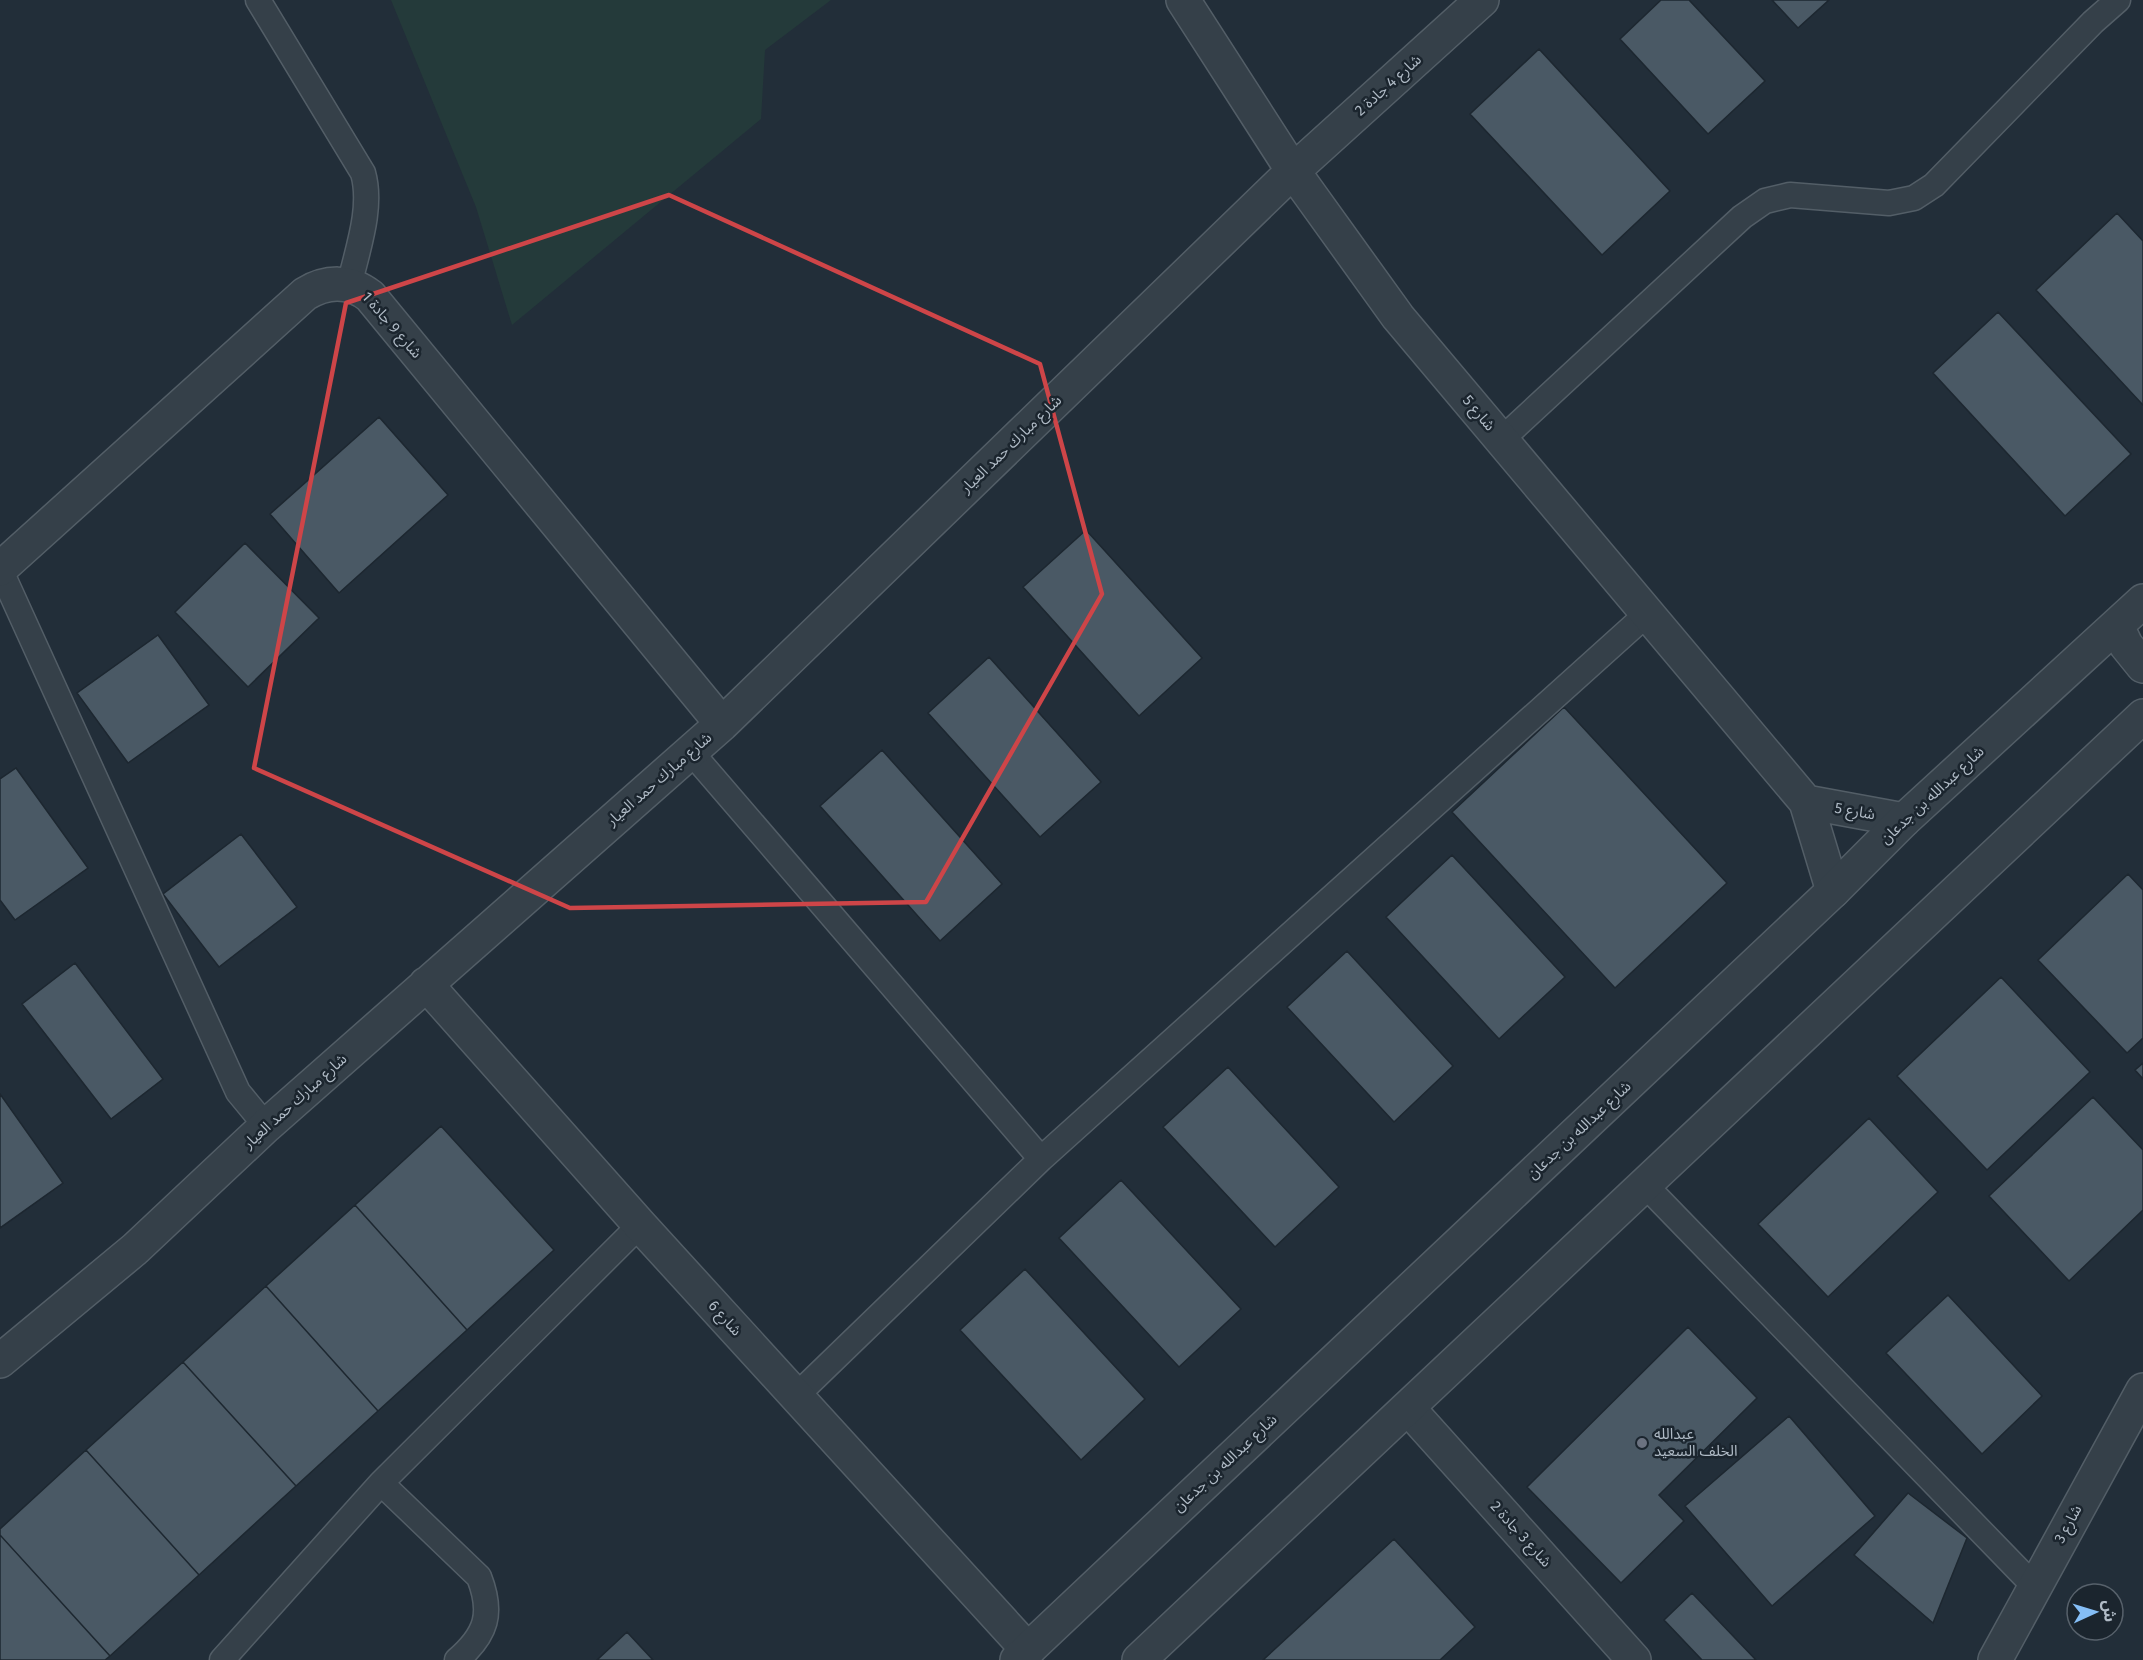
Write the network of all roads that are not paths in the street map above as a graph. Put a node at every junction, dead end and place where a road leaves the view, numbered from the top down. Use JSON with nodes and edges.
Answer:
{"nodes":[{"id":1,"x":1183,"y":0,"type":"edge"},
{"id":2,"x":1482,"y":0,"type":"edge"},
{"id":3,"x":2118,"y":0,"type":"edge"},
{"id":4,"x":268,"y":4,"type":"edge"},
{"id":5,"x":1293,"y":171,"type":"junction"},
{"id":6,"x":349,"y":286,"type":"junction"},
{"id":7,"x":1501,"y":440,"type":"junction"},
{"id":8,"x":0,"y":569,"type":"edge"},
{"id":9,"x":2143,"y":601,"type":"edge"},
{"id":10,"x":1648,"y":613,"type":"junction"},
{"id":11,"x":2117,"y":626,"type":"junction"},
{"id":12,"x":2143,"y":666,"type":"edge"},
{"id":13,"x":2143,"y":716,"type":"edge"},
{"id":14,"x":722,"y":724,"type":"junction"},
{"id":15,"x":691,"y":752,"type":"junction"},
{"id":16,"x":1806,"y":802,"type":"junction"},
{"id":17,"x":1904,"y":820,"type":"junction"},
{"id":18,"x":1833,"y":891,"type":"junction"},
{"id":19,"x":426,"y":984,"type":"junction"},
{"id":20,"x":266,"y":1126,"type":"junction"},
{"id":21,"x":1041,"y":1159,"type":"junction"},
{"id":22,"x":1645,"y":1185,"type":"junction"},
{"id":23,"x":640,"y":1225,"type":"junction"},
{"id":24,"x":0,"y":1361,"type":"edge"},
{"id":25,"x":2143,"y":1390,"type":"edge"},
{"id":26,"x":796,"y":1396,"type":"junction"},
{"id":27,"x":1408,"y":1408,"type":"junction"},
{"id":28,"x":381,"y":1483,"type":"junction"},
{"id":29,"x":2035,"y":1587,"type":"junction"},
{"id":30,"x":1022,"y":1655,"type":"edge"},
{"id":31,"x":222,"y":1660,"type":"edge"},
{"id":32,"x":457,"y":1660,"type":"edge"},
{"id":33,"x":1139,"y":1660,"type":"edge"},
{"id":34,"x":1634,"y":1660,"type":"edge"},
{"id":35,"x":1995,"y":1660,"type":"edge"}],
"edges":[{"from":1,"to":5,"type":"street","name":"شارع 5"},
{"from":2,"to":5,"type":"street","name":"شارع 4 جادة 2"},
{"from":3,"to":7,"type":"lane"},
{"from":4,"to":6,"type":"lane"},
{"from":5,"to":7,"type":"street","name":"شارع 5"},
{"from":5,"to":14,"type":"street","name":"شارع مبارك حمد العيار"},
{"from":6,"to":8,"type":"street","name":"شارع 9 جادة 1"},
{"from":6,"to":14,"type":"street","name":"شارع 9 جادة 1"},
{"from":7,"to":10,"type":"street","name":"شارع 5"},
{"from":8,"to":20,"type":"lane"},
{"from":9,"to":11,"type":"street","name":"شارع عبدالله بن جدعان"},
{"from":10,"to":16,"type":"street","name":"شارع 5"},
{"from":10,"to":21,"type":"lane"},
{"from":11,"to":12,"type":"street"},
{"from":11,"to":17,"type":"street","name":"شارع عبدالله بن جدعان"},
{"from":13,"to":22,"type":"street"},
{"from":14,"to":15,"type":"street","name":"شارع مبارك حمد العيار"},
{"from":15,"to":19,"type":"street","name":"شارع مبارك حمد العيار"},
{"from":15,"to":21,"type":"lane"},
{"from":16,"to":17,"type":"street","name":"شارع 5"},
{"from":16,"to":18,"type":"street","name":"شارع 5"},
{"from":17,"to":18,"type":"street","name":"شارع عبدالله بن جدعان"},
{"from":18,"to":30,"type":"street","name":"شارع عبدالله بن جدعان"},
{"from":19,"to":20,"type":"street","name":"شارع مبارك حمد العيار"},
{"from":19,"to":23,"type":"street","name":"شارع 6"},
{"from":20,"to":24,"type":"street","name":"شارع مبارك حمد العيار"},
{"from":21,"to":26,"type":"lane"},
{"from":22,"to":27,"type":"street"},
{"from":22,"to":29,"type":"lane"},
{"from":23,"to":26,"type":"street","name":"شارع 6"},
{"from":23,"to":28,"type":"lane"},
{"from":25,"to":29,"type":"street","name":"شارع 3"},
{"from":26,"to":30,"type":"street","name":"شارع 6"},
{"from":27,"to":33,"type":"street"},
{"from":27,"to":34,"type":"street","name":"شارع 3 جادة 2"},
{"from":28,"to":31,"type":"lane"},
{"from":28,"to":32,"type":"lane"},
{"from":29,"to":35,"type":"street","name":"شارع 3"}]}
